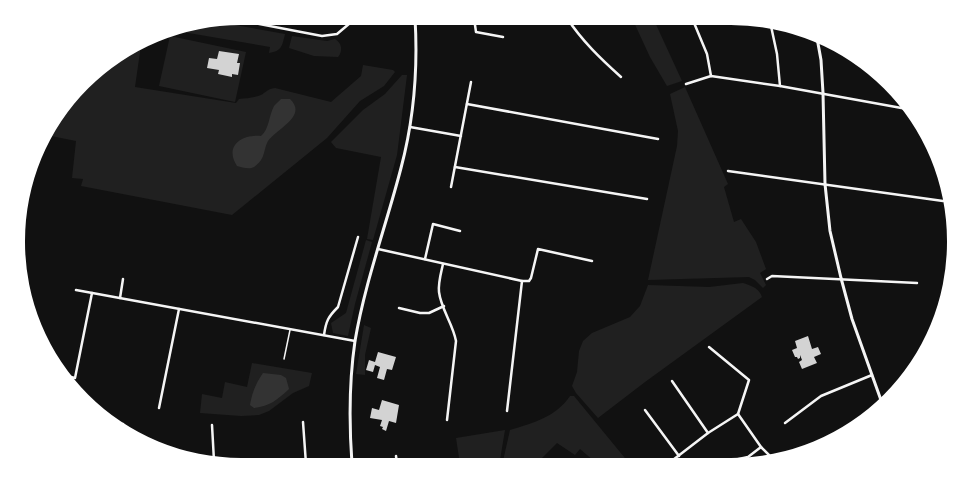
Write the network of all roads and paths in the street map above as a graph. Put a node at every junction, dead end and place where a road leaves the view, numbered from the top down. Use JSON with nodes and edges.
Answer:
{"nodes":[{"id":1,"x":264,"y":25,"type":"edge"},
{"id":2,"x":348,"y":25,"type":"edge"},
{"id":3,"x":415,"y":25,"type":"edge"},
{"id":4,"x":475,"y":25,"type":"edge"},
{"id":5,"x":571,"y":25,"type":"edge"},
{"id":6,"x":695,"y":25,"type":"edge"},
{"id":7,"x":772,"y":29,"type":"edge"},
{"id":8,"x":503,"y":37,"type":"dead end"},
{"id":9,"x":818,"y":43,"type":"edge"},
{"id":10,"x":711,"y":76,"type":"junction"},
{"id":11,"x":621,"y":77,"type":"dead end"},
{"id":12,"x":471,"y":82,"type":"dead end"},
{"id":13,"x":686,"y":84,"type":"dead end"},
{"id":14,"x":780,"y":86,"type":"junction"},
{"id":15,"x":823,"y":93,"type":"junction"},
{"id":16,"x":467,"y":104,"type":"junction"},
{"id":17,"x":900,"y":108,"type":"edge"},
{"id":18,"x":410,"y":127,"type":"junction"},
{"id":19,"x":461,"y":136,"type":"junction"},
{"id":20,"x":658,"y":140,"type":"dead end"},
{"id":21,"x":455,"y":167,"type":"junction"},
{"id":22,"x":728,"y":171,"type":"dead end"},
{"id":23,"x":825,"y":184,"type":"junction"},
{"id":24,"x":451,"y":187,"type":"dead end"},
{"id":25,"x":647,"y":199,"type":"dead end"},
{"id":26,"x":943,"y":201,"type":"dead end"},
{"id":27,"x":460,"y":230,"type":"dead end"},
{"id":28,"x":358,"y":237,"type":"dead end"},
{"id":29,"x":378,"y":249,"type":"junction"},
{"id":30,"x":425,"y":259,"type":"junction"},
{"id":31,"x":592,"y":261,"type":"dead end"},
{"id":32,"x":443,"y":264,"type":"junction"},
{"id":33,"x":841,"y":278,"type":"junction"},
{"id":34,"x":123,"y":279,"type":"dead end"},
{"id":35,"x":767,"y":279,"type":"dead end"},
{"id":36,"x":522,"y":281,"type":"junction"},
{"id":37,"x":917,"y":283,"type":"dead end"},
{"id":38,"x":76,"y":290,"type":"dead end"},
{"id":39,"x":92,"y":293,"type":"junction"},
{"id":40,"x":120,"y":298,"type":"junction"},
{"id":41,"x":444,"y":306,"type":"junction"},
{"id":42,"x":399,"y":308,"type":"dead end"},
{"id":43,"x":179,"y":309,"type":"junction"},
{"id":44,"x":290,"y":329,"type":"junction"},
{"id":45,"x":324,"y":335,"type":"junction"},
{"id":46,"x":355,"y":341,"type":"junction"},
{"id":47,"x":709,"y":347,"type":"dead end"},
{"id":48,"x":284,"y":359,"type":"dead end"},
{"id":49,"x":872,"y":375,"type":"junction"},
{"id":50,"x":74,"y":378,"type":"edge"},
{"id":51,"x":672,"y":381,"type":"dead end"},
{"id":52,"x":880,"y":398,"type":"edge"},
{"id":53,"x":159,"y":408,"type":"dead end"},
{"id":54,"x":645,"y":410,"type":"dead end"},
{"id":55,"x":507,"y":411,"type":"dead end"},
{"id":56,"x":738,"y":414,"type":"junction"},
{"id":57,"x":446,"y":420,"type":"dead end"},
{"id":58,"x":303,"y":422,"type":"dead end"},
{"id":59,"x":785,"y":423,"type":"dead end"},
{"id":60,"x":212,"y":425,"type":"dead end"},
{"id":61,"x":708,"y":433,"type":"junction"},
{"id":62,"x":761,"y":447,"type":"junction"},
{"id":63,"x":768,"y":455,"type":"edge"},
{"id":64,"x":214,"y":456,"type":"edge"},
{"id":65,"x":679,"y":456,"type":"junction"},
{"id":66,"x":306,"y":458,"type":"edge"},
{"id":67,"x":352,"y":458,"type":"edge"},
{"id":68,"x":676,"y":458,"type":"edge"},
{"id":69,"x":743,"y":458,"type":"edge"}],
"edges":[{"from":1,"to":2,"type":"street"},
{"from":3,"to":18,"type":"street"},
{"from":4,"to":8,"type":"street"},
{"from":5,"to":11,"type":"street"},
{"from":6,"to":10,"type":"street"},
{"from":7,"to":14,"type":"street"},
{"from":9,"to":15,"type":"street"},
{"from":10,"to":13,"type":"street"},
{"from":10,"to":14,"type":"street"},
{"from":12,"to":16,"type":"street"},
{"from":14,"to":15,"type":"street"},
{"from":15,"to":17,"type":"street"},
{"from":15,"to":23,"type":"street"},
{"from":16,"to":19,"type":"street"},
{"from":16,"to":20,"type":"street"},
{"from":18,"to":19,"type":"street"},
{"from":18,"to":29,"type":"street"},
{"from":19,"to":21,"type":"street"},
{"from":21,"to":24,"type":"street"},
{"from":21,"to":25,"type":"street"},
{"from":22,"to":23,"type":"street"},
{"from":23,"to":26,"type":"street"},
{"from":23,"to":33,"type":"street"},
{"from":27,"to":30,"type":"street"},
{"from":28,"to":45,"type":"street"},
{"from":29,"to":30,"type":"street"},
{"from":29,"to":46,"type":"street"},
{"from":30,"to":32,"type":"street"},
{"from":31,"to":36,"type":"street"},
{"from":32,"to":36,"type":"street"},
{"from":32,"to":41,"type":"street"},
{"from":33,"to":35,"type":"street"},
{"from":33,"to":37,"type":"street"},
{"from":33,"to":49,"type":"street"},
{"from":34,"to":40,"type":"street"},
{"from":36,"to":55,"type":"street"},
{"from":38,"to":39,"type":"street"},
{"from":39,"to":40,"type":"street"},
{"from":39,"to":50,"type":"street"},
{"from":40,"to":43,"type":"street"},
{"from":41,"to":42,"type":"street"},
{"from":41,"to":57,"type":"street"},
{"from":43,"to":44,"type":"street"},
{"from":43,"to":53,"type":"street"},
{"from":44,"to":45,"type":"street"},
{"from":44,"to":48,"type":"lane"},
{"from":45,"to":46,"type":"street"},
{"from":46,"to":67,"type":"street"},
{"from":47,"to":56,"type":"street"},
{"from":49,"to":52,"type":"street"},
{"from":49,"to":59,"type":"street"},
{"from":51,"to":61,"type":"street"},
{"from":54,"to":65,"type":"street"},
{"from":56,"to":61,"type":"street"},
{"from":56,"to":62,"type":"street"},
{"from":58,"to":66,"type":"street"},
{"from":60,"to":64,"type":"street"},
{"from":61,"to":65,"type":"street"},
{"from":62,"to":63,"type":"street"},
{"from":62,"to":69,"type":"street"},
{"from":65,"to":68,"type":"street"}]}
